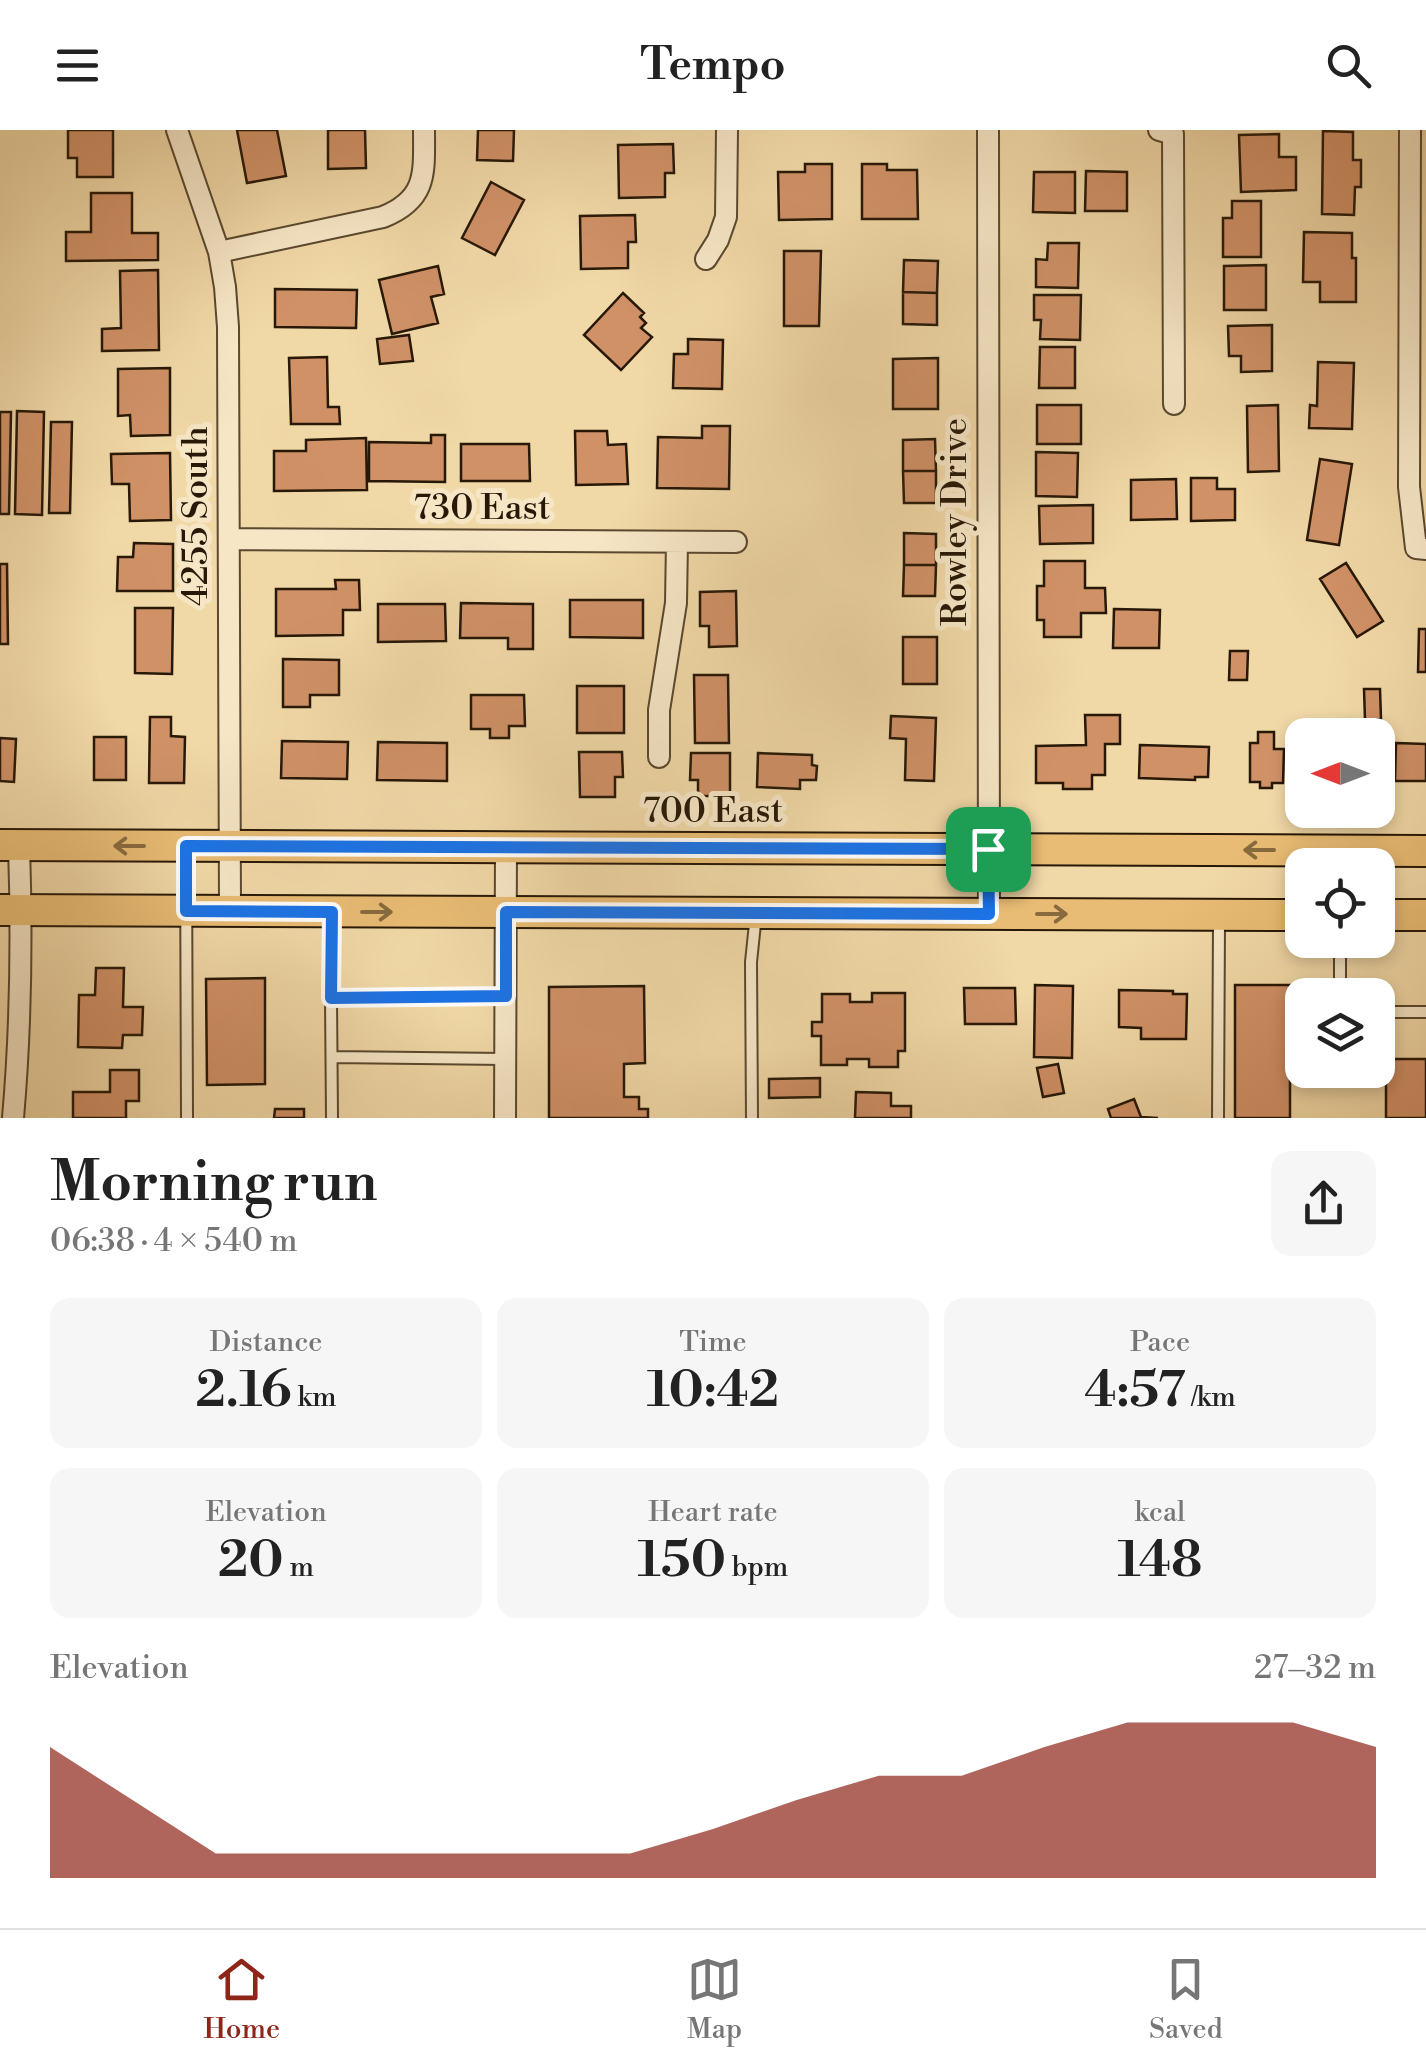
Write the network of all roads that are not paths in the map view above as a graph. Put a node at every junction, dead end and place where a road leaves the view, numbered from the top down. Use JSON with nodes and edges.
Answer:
{"nodes":[{"id":1,"x":177,"y":130,"type":"edge"},
{"id":2,"x":424,"y":130,"type":"edge"},
{"id":3,"x":727,"y":130,"type":"edge"},
{"id":4,"x":988,"y":130,"type":"edge"},
{"id":5,"x":1159,"y":130,"type":"edge"},
{"id":6,"x":1410,"y":130,"type":"edge"},
{"id":7,"x":219,"y":252,"type":"junction"},
{"id":8,"x":706,"y":259,"type":"dead end"},
{"id":9,"x":1174,"y":404,"type":"dead end"},
{"id":10,"x":228,"y":539,"type":"junction"},
{"id":11,"x":677,"y":542,"type":"junction"},
{"id":12,"x":736,"y":542,"type":"dead end"},
{"id":13,"x":1421,"y":548,"type":"edge"},
{"id":14,"x":659,"y":758,"type":"dead end"},
{"id":15,"x":10,"y":845,"type":"edge"},
{"id":16,"x":186,"y":846,"type":"junction"},
{"id":17,"x":229,"y":846,"type":"junction"},
{"id":18,"x":506,"y":847,"type":"junction"},
{"id":19,"x":988,"y":849,"type":"junction"},
{"id":20,"x":1426,"y":851,"type":"edge"},
{"id":21,"x":1395,"y":854,"type":"edge"},
{"id":22,"x":1285,"y":857,"type":"edge"},
{"id":23,"x":10,"y":910,"type":"edge"},
{"id":24,"x":230,"y":910,"type":"junction"},
{"id":25,"x":186,"y":911,"type":"junction"},
{"id":26,"x":332,"y":912,"type":"junction"},
{"id":27,"x":506,"y":912,"type":"junction"},
{"id":28,"x":756,"y":913,"type":"junction"},
{"id":29,"x":989,"y":914,"type":"junction"},
{"id":30,"x":1218,"y":914,"type":"junction"},
{"id":31,"x":1285,"y":915,"type":"edge"},
{"id":32,"x":1395,"y":915,"type":"edge"},
{"id":33,"x":1426,"y":915,"type":"edge"},
{"id":34,"x":506,"y":996,"type":"junction"},
{"id":35,"x":331,"y":998,"type":"junction"},
{"id":36,"x":1395,"y":1012,"type":"edge"},
{"id":37,"x":1426,"y":1012,"type":"edge"},
{"id":38,"x":332,"y":1057,"type":"junction"},
{"id":39,"x":505,"y":1058,"type":"junction"},
{"id":40,"x":13,"y":1118,"type":"edge"},
{"id":41,"x":187,"y":1118,"type":"edge"},
{"id":42,"x":332,"y":1118,"type":"edge"},
{"id":43,"x":505,"y":1118,"type":"edge"},
{"id":44,"x":752,"y":1118,"type":"edge"},
{"id":45,"x":1218,"y":1118,"type":"edge"}],
"edges":[{"from":1,"to":7,"type":"street","name":"4255 South"},
{"from":2,"to":7,"type":"street"},
{"from":3,"to":8,"type":"street"},
{"from":4,"to":19,"type":"street","name":"Rowley Drive"},
{"from":5,"to":9,"type":"street"},
{"from":6,"to":13,"type":"street"},
{"from":7,"to":10,"type":"street","name":"4255 South"},
{"from":10,"to":11,"type":"street","name":"730 East"},
{"from":10,"to":17,"type":"street","name":"4255 South"},
{"from":11,"to":12,"type":"street","name":"730 East"},
{"from":11,"to":14,"type":"street"},
{"from":16,"to":15,"type":"main road","name":"700 East","one_way":true},
{"from":15,"to":23,"type":"street"},
{"from":16,"to":17,"type":"main road","name":"700 East"},
{"from":16,"to":25,"type":"lane"},
{"from":17,"to":18,"type":"main road","name":"700 East"},
{"from":17,"to":24,"type":"street","name":"4255 South"},
{"from":18,"to":19,"type":"main road","name":"700 East"},
{"from":18,"to":27,"type":"street"},
{"from":22,"to":19,"type":"main road","name":"700 East","one_way":true},
{"from":19,"to":29,"type":"street","name":"Rowley Drive"},
{"from":20,"to":21,"type":"main road","name":"700 East"},
{"from":23,"to":25,"type":"main road"},
{"from":23,"to":40,"type":"street"},
{"from":24,"to":25,"type":"main road"},
{"from":24,"to":26,"type":"main road"},
{"from":25,"to":41,"type":"lane"},
{"from":26,"to":27,"type":"main road","one_way":true},
{"from":26,"to":35,"type":"lane"},
{"from":27,"to":28,"type":"main road"},
{"from":27,"to":34,"type":"street"},
{"from":28,"to":29,"type":"main road"},
{"from":28,"to":44,"type":"lane"},
{"from":29,"to":30,"type":"main road","one_way":true},
{"from":30,"to":31,"type":"main road"},
{"from":30,"to":45,"type":"lane"},
{"from":32,"to":33,"type":"main road"},
{"from":34,"to":35,"type":"lane"},
{"from":34,"to":39,"type":"street"},
{"from":35,"to":38,"type":"lane"},
{"from":36,"to":37,"type":"lane"},
{"from":38,"to":39,"type":"lane"},
{"from":38,"to":42,"type":"lane"},
{"from":39,"to":43,"type":"street"}]}
